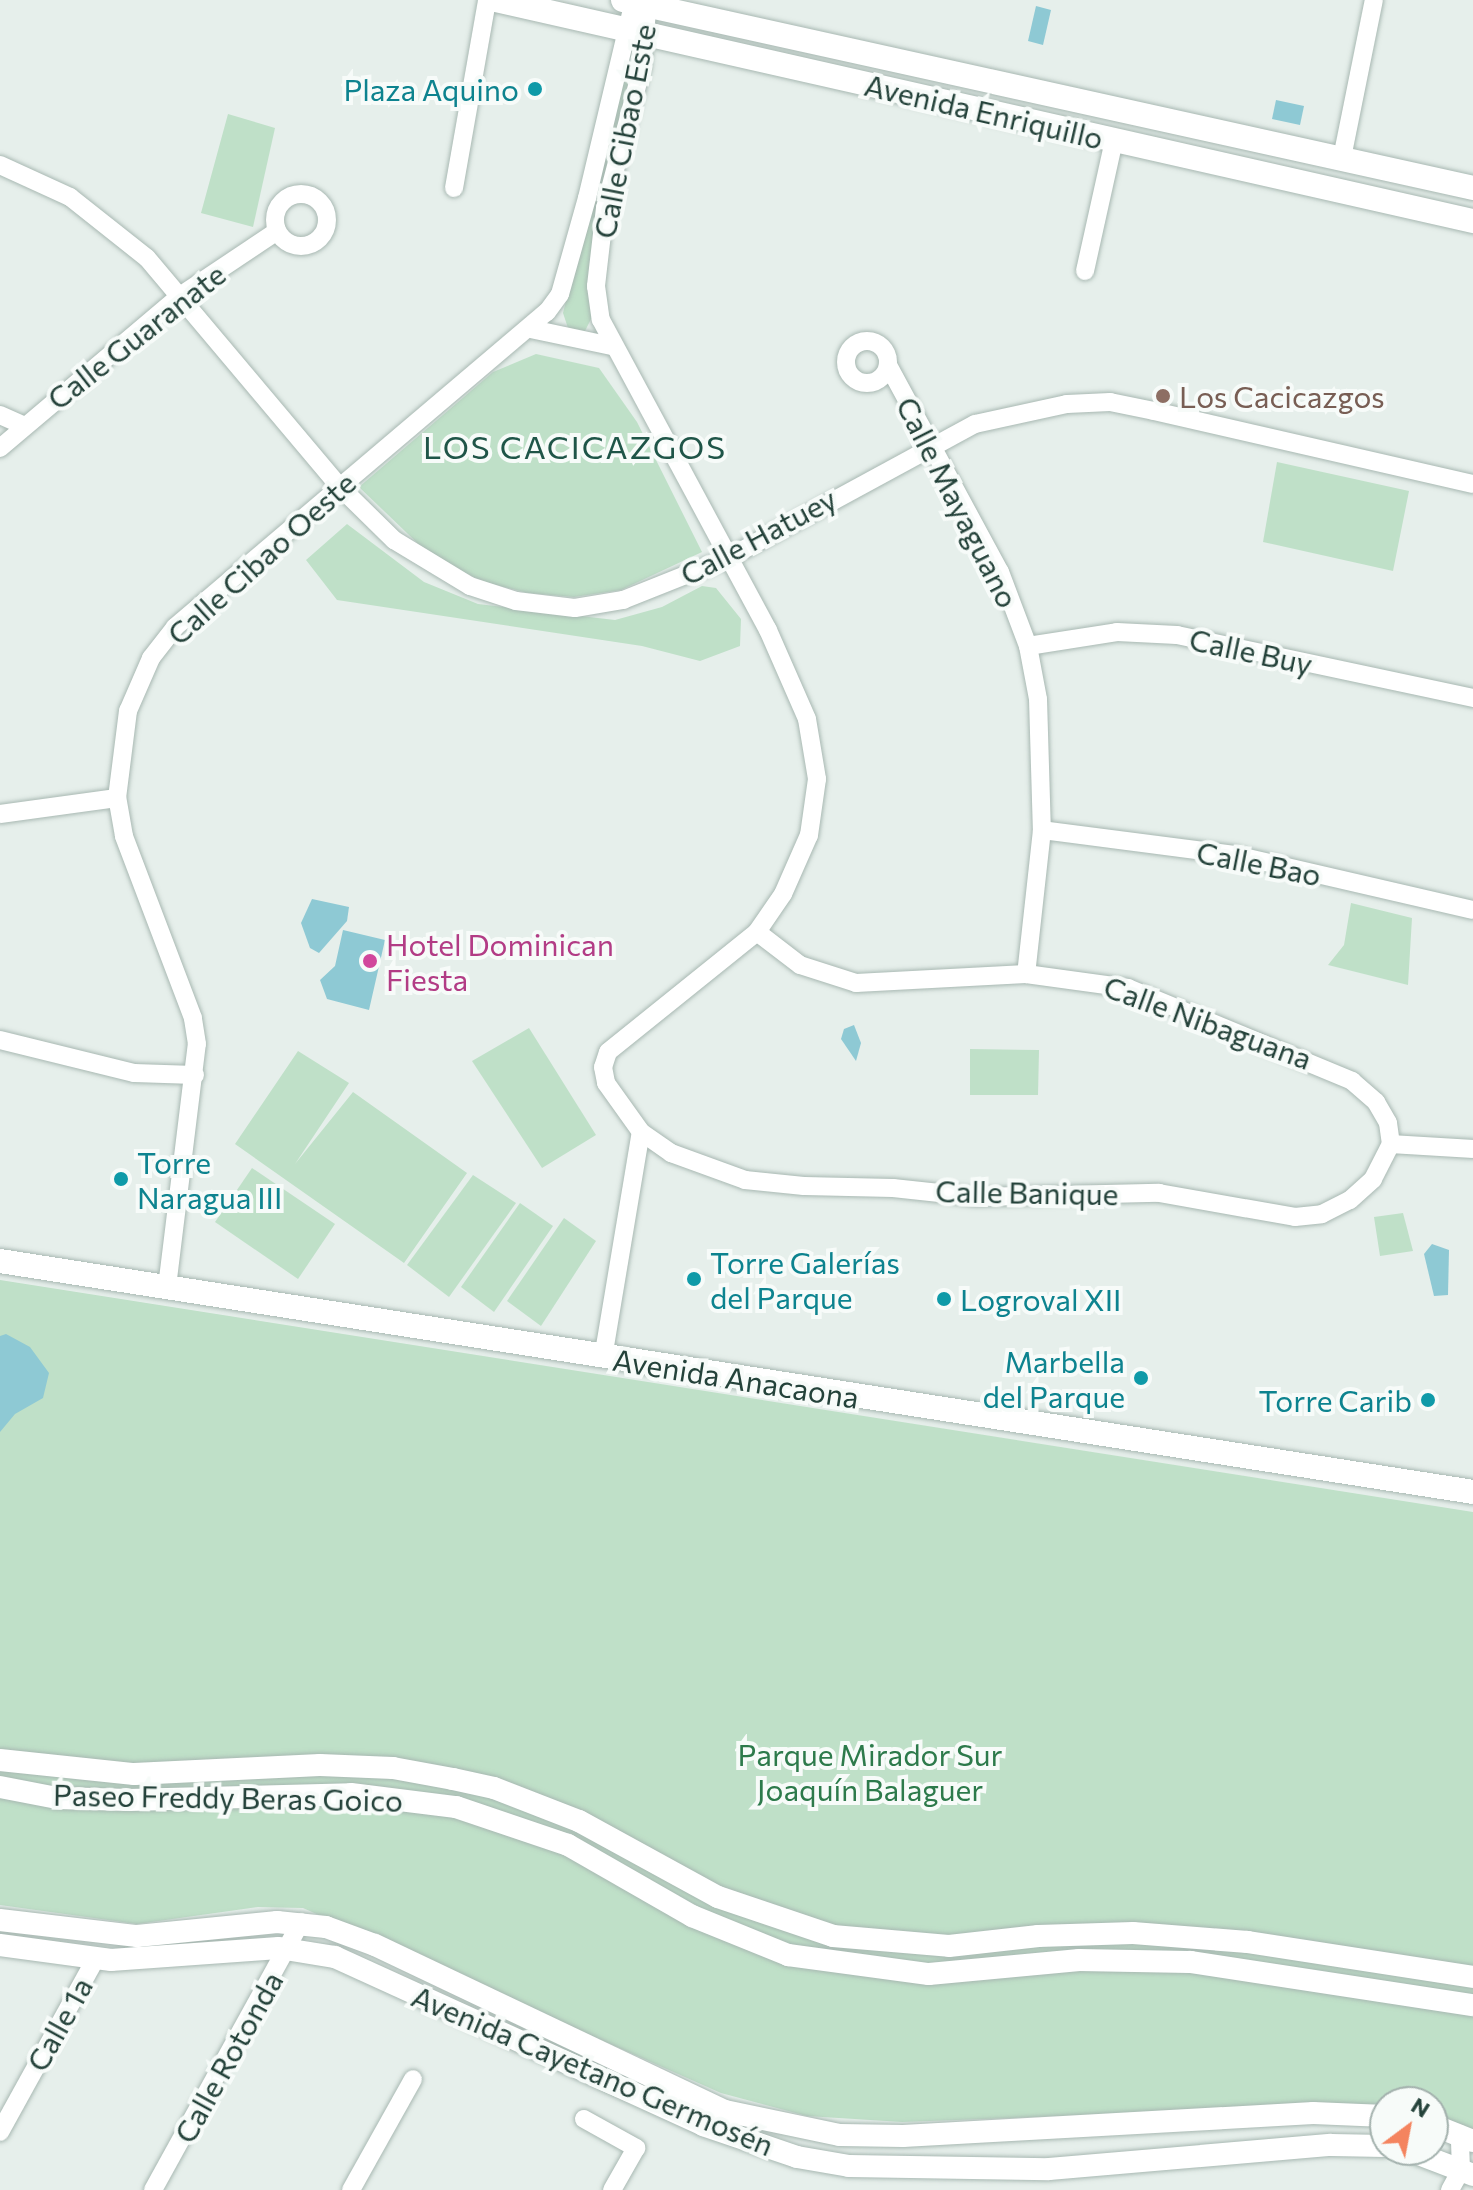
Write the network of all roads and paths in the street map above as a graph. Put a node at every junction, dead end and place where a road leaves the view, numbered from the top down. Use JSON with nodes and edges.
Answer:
{"nodes":[{"id":1,"x":487,"y":0,"type":"edge"},
{"id":2,"x":496,"y":0,"type":"edge"},
{"id":3,"x":1374,"y":0,"type":"edge"},
{"id":4,"x":637,"y":2,"type":"edge"},
{"id":5,"x":637,"y":31,"type":"junction"},
{"id":6,"x":1114,"y":140,"type":"junction"},
{"id":7,"x":1342,"y":158,"type":"junction"},
{"id":8,"x":0,"y":165,"type":"edge"},
{"id":9,"x":454,"y":188,"type":"dead end"},
{"id":10,"x":1473,"y":188,"type":"edge"},
{"id":11,"x":1473,"y":221,"type":"edge"},
{"id":12,"x":277,"y":231,"type":"dead end"},
{"id":13,"x":1085,"y":271,"type":"dead end"},
{"id":14,"x":180,"y":296,"type":"junction"},
{"id":15,"x":531,"y":329,"type":"junction"},
{"id":16,"x":612,"y":346,"type":"junction"},
{"id":17,"x":888,"y":365,"type":"dead end"},
{"id":18,"x":0,"y":415,"type":"edge"},
{"id":19,"x":22,"y":425,"type":"junction"},
{"id":20,"x":931,"y":444,"type":"junction"},
{"id":21,"x":0,"y":448,"type":"edge"},
{"id":22,"x":1473,"y":484,"type":"edge"},
{"id":23,"x":340,"y":487,"type":"junction"},
{"id":24,"x":728,"y":558,"type":"junction"},
{"id":25,"x":1028,"y":646,"type":"junction"},
{"id":26,"x":1473,"y":698,"type":"edge"},
{"id":27,"x":117,"y":798,"type":"junction"},
{"id":28,"x":0,"y":814,"type":"edge"},
{"id":29,"x":1042,"y":830,"type":"junction"},
{"id":30,"x":1473,"y":910,"type":"edge"},
{"id":31,"x":757,"y":932,"type":"junction"},
{"id":32,"x":1026,"y":974,"type":"junction"},
{"id":33,"x":0,"y":1040,"type":"edge"},
{"id":34,"x":195,"y":1075,"type":"junction"},
{"id":35,"x":641,"y":1132,"type":"junction"},
{"id":36,"x":1391,"y":1144,"type":"junction"},
{"id":37,"x":1473,"y":1149,"type":"edge"},
{"id":38,"x":0,"y":1261,"type":"edge"},
{"id":39,"x":167,"y":1287,"type":"junction"},
{"id":40,"x":603,"y":1358,"type":"junction"},
{"id":41,"x":1473,"y":1492,"type":"edge"},
{"id":42,"x":0,"y":1760,"type":"edge"},
{"id":43,"x":0,"y":1787,"type":"edge"},
{"id":44,"x":0,"y":1920,"type":"edge"},
{"id":45,"x":301,"y":1922,"type":"junction"},
{"id":46,"x":0,"y":1945,"type":"edge"},
{"id":47,"x":288,"y":1949,"type":"junction"},
{"id":48,"x":96,"y":1958,"type":"junction"},
{"id":49,"x":1473,"y":1977,"type":"edge"},
{"id":50,"x":1473,"y":2005,"type":"edge"},
{"id":51,"x":413,"y":2079,"type":"dead end"},
{"id":52,"x":1369,"y":2115,"type":"edge"},
{"id":53,"x":584,"y":2119,"type":"dead end"},
{"id":54,"x":0,"y":2132,"type":"edge"},
{"id":55,"x":1466,"y":2138,"type":"edge"},
{"id":56,"x":1369,"y":2146,"type":"edge"},
{"id":57,"x":1467,"y":2172,"type":"edge"},
{"id":58,"x":153,"y":2190,"type":"edge"},
{"id":59,"x":351,"y":2190,"type":"edge"},
{"id":60,"x":612,"y":2190,"type":"edge"},
{"id":61,"x":1450,"y":2190,"type":"edge"}],
"edges":[{"from":1,"to":9,"type":"street"},
{"from":2,"to":5,"type":"main road","name":"Avenida Enriquillo"},
{"from":3,"to":7,"type":"street"},
{"from":4,"to":5,"type":"street","name":"Calle Cibao Oeste"},
{"from":4,"to":7,"type":"main road","name":"Avenida Enriquillo"},
{"from":5,"to":6,"type":"main road","name":"Avenida Enriquillo"},
{"from":5,"to":15,"type":"street","name":"Calle Cibao Oeste"},
{"from":5,"to":16,"type":"street","name":"Calle Cibao Este"},
{"from":6,"to":11,"type":"main road","name":"Avenida Enriquillo"},
{"from":6,"to":13,"type":"street"},
{"from":7,"to":10,"type":"main road","name":"Avenida Enriquillo"},
{"from":8,"to":14,"type":"street","name":"Calle Hatuey"},
{"from":12,"to":14,"type":"street","name":"Calle Guaranate"},
{"from":14,"to":19,"type":"street","name":"Calle Guaranate"},
{"from":14,"to":23,"type":"street","name":"Calle Hatuey"},
{"from":15,"to":16,"type":"street"},
{"from":15,"to":23,"type":"street","name":"Calle Cibao Oeste"},
{"from":16,"to":24,"type":"street","name":"Calle Cibao Este"},
{"from":17,"to":20,"type":"street","name":"Calle Mayaguano"},
{"from":18,"to":19,"type":"street"},
{"from":19,"to":21,"type":"street","name":"Calle Guaranate"},
{"from":20,"to":22,"type":"street","name":"Calle Hatuey"},
{"from":20,"to":24,"type":"street","name":"Calle Hatuey"},
{"from":20,"to":25,"type":"street","name":"Calle Mayaguano"},
{"from":23,"to":24,"type":"street","name":"Calle Hatuey"},
{"from":23,"to":27,"type":"street","name":"Calle Cibao Oeste"},
{"from":24,"to":31,"type":"street","name":"Calle Cibao Este"},
{"from":25,"to":26,"type":"street","name":"Calle Buy"},
{"from":25,"to":29,"type":"street","name":"Calle Mayaguano"},
{"from":27,"to":28,"type":"street"},
{"from":27,"to":34,"type":"street","name":"Calle Cibao Oeste"},
{"from":29,"to":30,"type":"street","name":"Calle Bao"},
{"from":29,"to":32,"type":"street","name":"Calle Mayaguano"},
{"from":31,"to":32,"type":"street","name":"Calle Nibaguana"},
{"from":31,"to":35,"type":"street","name":"Calle Cibao Este"},
{"from":32,"to":36,"type":"street","name":"Calle Nibaguana"},
{"from":33,"to":34,"type":"street"},
{"from":34,"to":39,"type":"street","name":"Calle Cibao Oeste"},
{"from":35,"to":36,"type":"street","name":"Calle Banique"},
{"from":35,"to":40,"type":"street"},
{"from":36,"to":37,"type":"street"},
{"from":38,"to":39,"type":"main road","name":"Avenida Anacaona"},
{"from":39,"to":40,"type":"main road","name":"Avenida Anacaona"},
{"from":40,"to":41,"type":"main road","name":"Avenida Anacaona"},
{"from":42,"to":49,"type":"street","name":"Paseo Freddy Beras Goico"},
{"from":43,"to":50,"type":"street","name":"Paseo Freddy Beras Goico"},
{"from":44,"to":45,"type":"street","name":"Avenida Cayetano Germosén"},
{"from":45,"to":47,"type":"street","name":"Calle Rotonda"},
{"from":45,"to":52,"type":"street","name":"Avenida Cayetano Germosén"},
{"from":46,"to":48,"type":"street","name":"Avenida Cayetano Germosén"},
{"from":47,"to":48,"type":"street","name":"Avenida Cayetano Germosén"},
{"from":47,"to":56,"type":"street","name":"Avenida Cayetano Germosén"},
{"from":47,"to":58,"type":"street","name":"Calle Rotonda"},
{"from":48,"to":54,"type":"street","name":"Calle 1a"},
{"from":51,"to":59,"type":"street"},
{"from":53,"to":60,"type":"street"},
{"from":55,"to":57,"type":"street"},
{"from":57,"to":61,"type":"street"}]}
